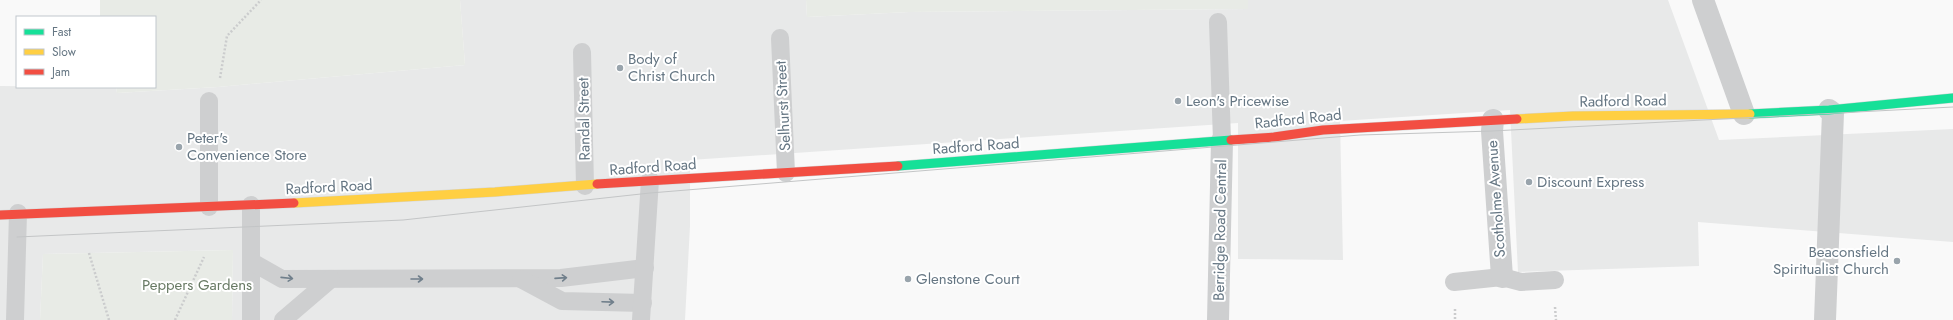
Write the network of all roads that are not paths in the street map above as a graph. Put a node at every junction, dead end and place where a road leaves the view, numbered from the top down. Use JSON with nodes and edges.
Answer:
{"nodes":[{"id":1,"x":1703,"y":0,"type":"edge"},
{"id":2,"x":1218,"y":22,"type":"dead end"},
{"id":3,"x":780,"y":38,"type":"dead end"},
{"id":4,"x":582,"y":52,"type":"dead end"},
{"id":5,"x":1953,"y":98,"type":"edge"},
{"id":6,"x":209,"y":101,"type":"road end"},
{"id":7,"x":1829,"y":110,"type":"junction"},
{"id":8,"x":1744,"y":114,"type":"junction"},
{"id":9,"x":1493,"y":120,"type":"junction"},
{"id":10,"x":1222,"y":141,"type":"junction"},
{"id":11,"x":786,"y":173,"type":"junction"},
{"id":12,"x":650,"y":180,"type":"junction"},
{"id":13,"x":585,"y":186,"type":"junction"},
{"id":14,"x":251,"y":205,"type":"junction"},
{"id":15,"x":209,"y":207,"type":"junction"},
{"id":16,"x":9,"y":214,"type":"edge"},
{"id":17,"x":252,"y":262,"type":"junction"},
{"id":18,"x":645,"y":268,"type":"junction"},
{"id":19,"x":1502,"y":277,"type":"junction"},
{"id":20,"x":519,"y":278,"type":"junction"},
{"id":21,"x":331,"y":279,"type":"junction"},
{"id":22,"x":1555,"y":280,"type":"dead end"},
{"id":23,"x":1454,"y":282,"type":"dead end"},
{"id":24,"x":642,"y":312,"type":"edge"},
{"id":25,"x":15,"y":320,"type":"edge"},
{"id":26,"x":251,"y":320,"type":"edge"},
{"id":27,"x":283,"y":320,"type":"edge"},
{"id":28,"x":1218,"y":320,"type":"edge"},
{"id":29,"x":1824,"y":320,"type":"edge"}],
"edges":[{"from":1,"to":8,"type":"street"},
{"from":2,"to":10,"type":"lane"},
{"from":3,"to":11,"type":"lane","name":"Selhurst Street"},
{"from":4,"to":13,"type":"lane","name":"Randal Street"},
{"from":5,"to":7,"type":"street","name":"Radford Road"},
{"from":6,"to":15,"type":"lane"},
{"from":7,"to":8,"type":"street","name":"Radford Road"},
{"from":7,"to":29,"type":"street"},
{"from":8,"to":9,"type":"street","name":"Radford Road"},
{"from":9,"to":10,"type":"street","name":"Radford Road"},
{"from":9,"to":19,"type":"street","name":"Scotholme Avenue"},
{"from":10,"to":11,"type":"street","name":"Radford Road"},
{"from":10,"to":28,"type":"street","name":"Berridge Road Central"},
{"from":11,"to":12,"type":"street","name":"Radford Road"},
{"from":12,"to":13,"type":"street","name":"Radford Road"},
{"from":12,"to":18,"type":"lane"},
{"from":13,"to":14,"type":"street","name":"Radford Road"},
{"from":14,"to":15,"type":"street","name":"Radford Road"},
{"from":14,"to":17,"type":"lane"},
{"from":15,"to":16,"type":"street","name":"Radford Road"},
{"from":16,"to":25,"type":"lane"},
{"from":17,"to":21,"type":"lane","one_way":true},
{"from":17,"to":26,"type":"lane"},
{"from":20,"to":18,"type":"lane","one_way":true},
{"from":18,"to":24,"type":"lane"},
{"from":19,"to":22,"type":"lane","name":"Scotholme Avenue"},
{"from":19,"to":23,"type":"lane","name":"Scotholme Avenue"},
{"from":21,"to":20,"type":"lane","one_way":true},
{"from":20,"to":24,"type":"lane","one_way":true},
{"from":21,"to":27,"type":"lane"}]}
